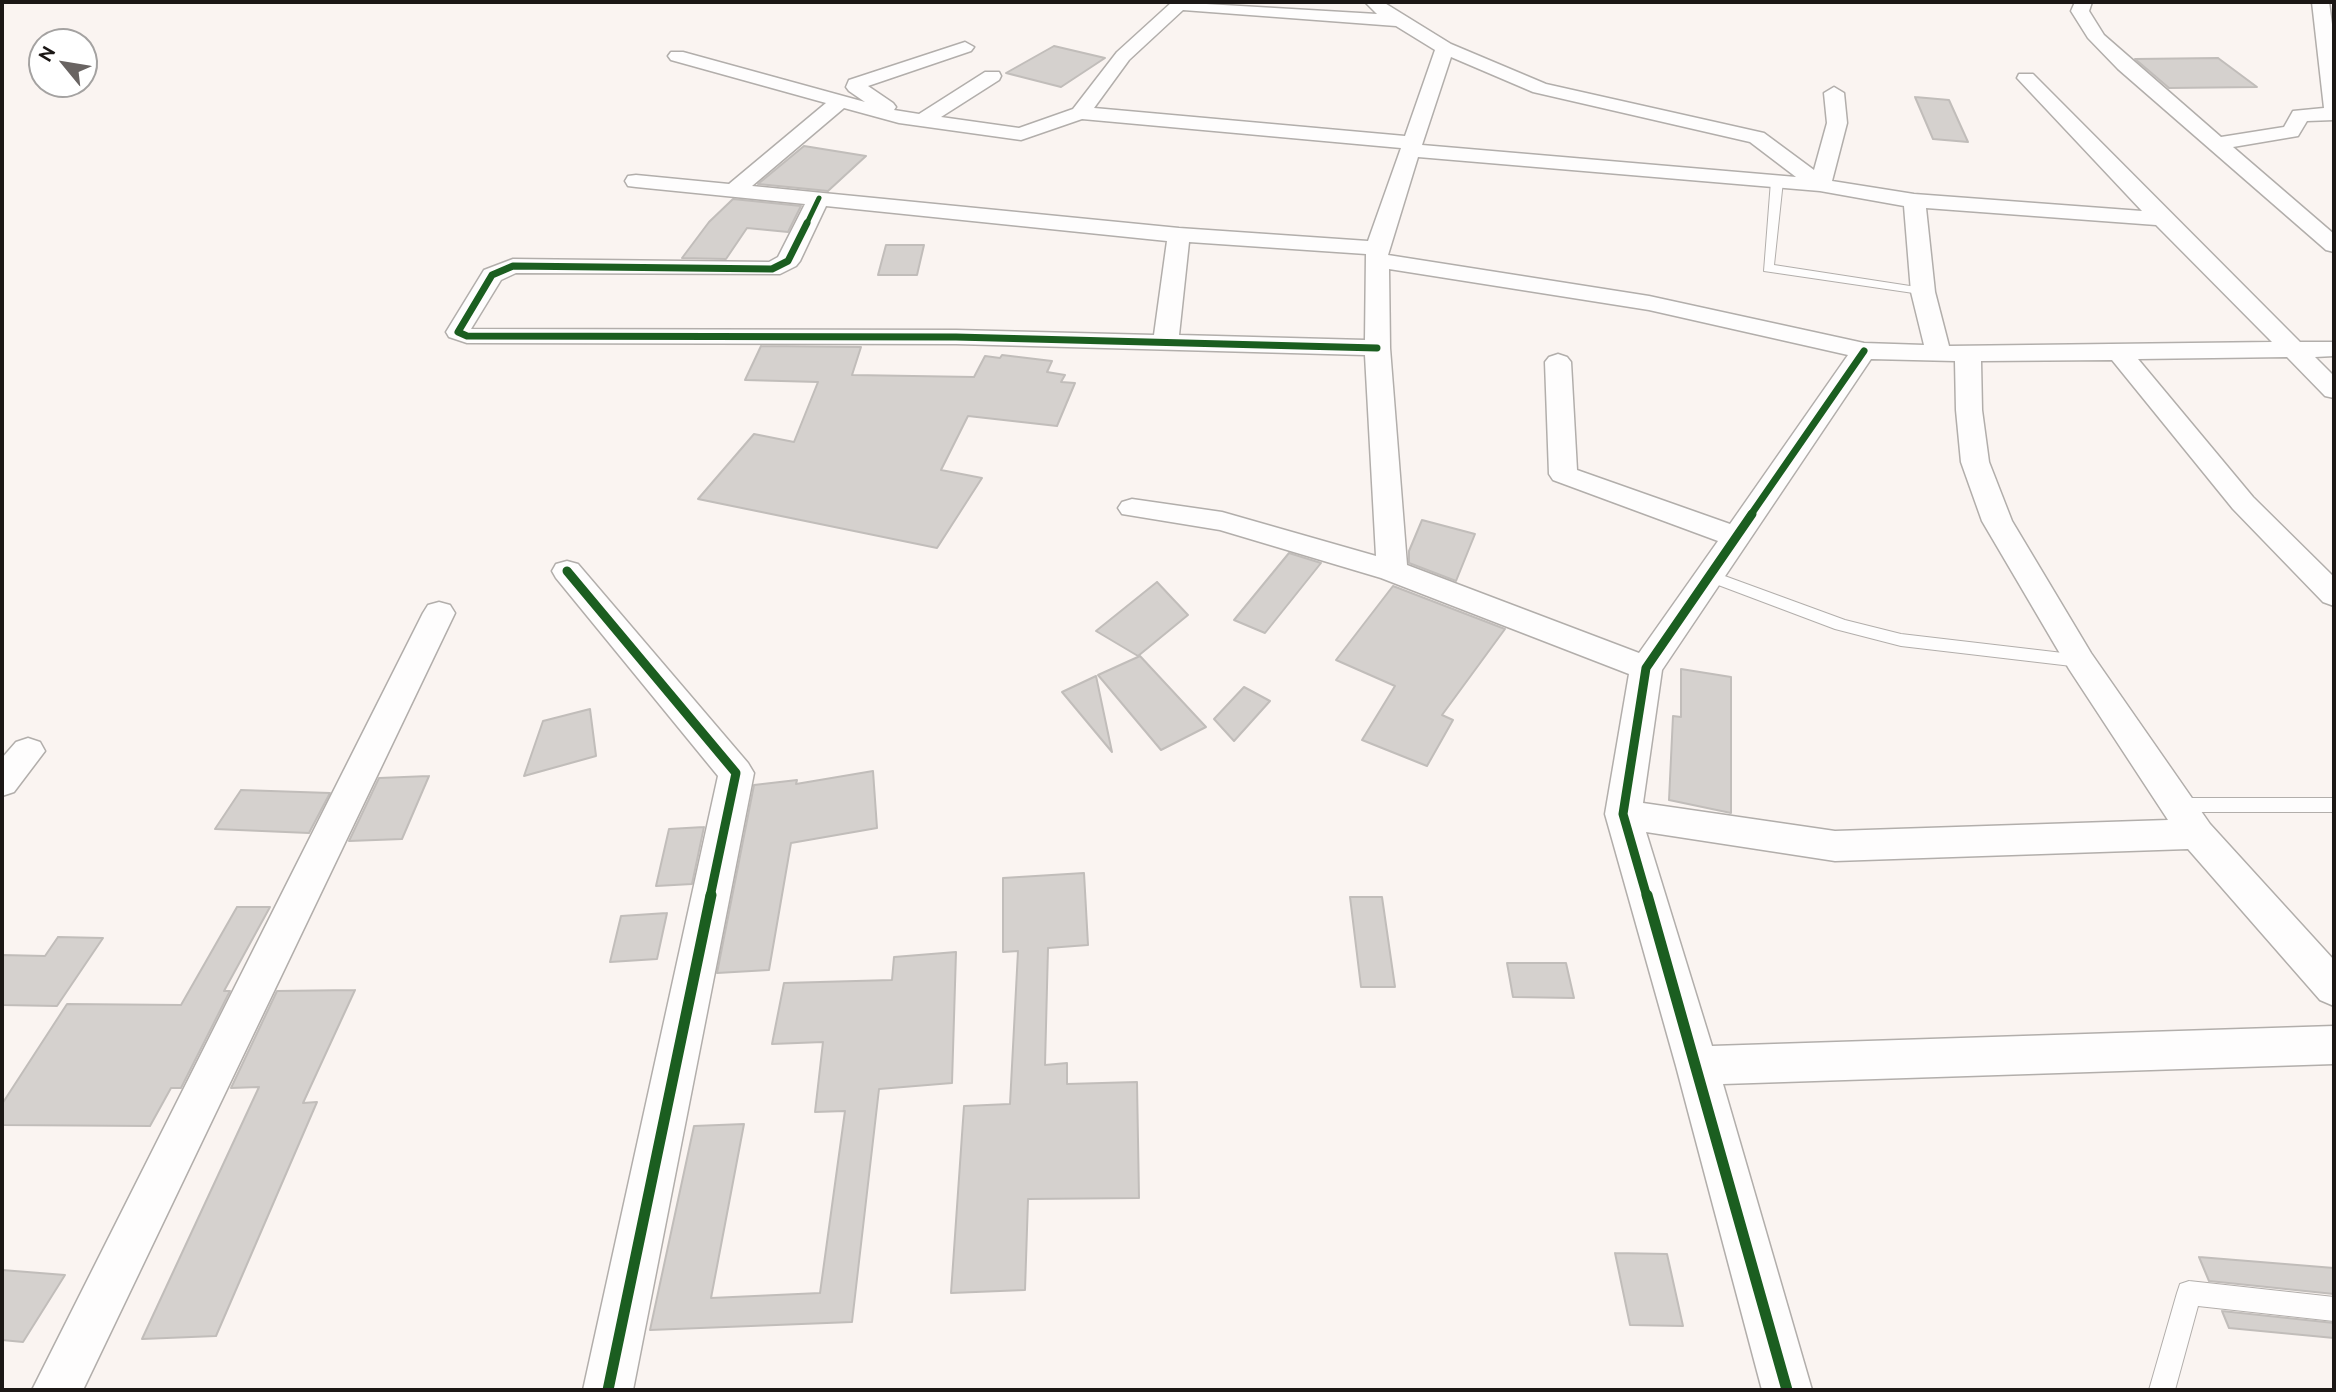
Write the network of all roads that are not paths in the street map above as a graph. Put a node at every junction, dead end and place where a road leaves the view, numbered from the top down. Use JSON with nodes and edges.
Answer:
{"nodes":[{"id":1,"x":1374,"y":2,"type":"edge"},
{"id":2,"x":2084,"y":2,"type":"edge"},
{"id":3,"x":2322,"y":2,"type":"edge"},
{"id":4,"x":1400,"y":21,"type":"junction"},
{"id":5,"x":965,"y":47,"type":"dead end"},
{"id":6,"x":1445,"y":48,"type":"junction"},
{"id":7,"x":677,"y":55,"type":"dead end"},
{"id":8,"x":992,"y":76,"type":"dead end"},
{"id":9,"x":2026,"y":78,"type":"dead end"},
{"id":10,"x":1834,"y":93,"type":"dead end"},
{"id":11,"x":840,"y":101,"type":"junction"},
{"id":12,"x":1080,"y":113,"type":"junction"},
{"id":13,"x":899,"y":117,"type":"junction"},
{"id":14,"x":923,"y":120,"type":"junction"},
{"id":15,"x":2215,"y":144,"type":"junction"},
{"id":16,"x":1412,"y":146,"type":"junction"},
{"id":17,"x":636,"y":181,"type":"dead end"},
{"id":18,"x":1777,"y":181,"type":"junction"},
{"id":19,"x":1820,"y":185,"type":"junction"},
{"id":20,"x":733,"y":191,"type":"junction"},
{"id":21,"x":819,"y":198,"type":"junction"},
{"id":22,"x":1914,"y":201,"type":"junction"},
{"id":23,"x":2296,"y":212,"type":"junction"},
{"id":24,"x":2334,"y":212,"type":"edge"},
{"id":25,"x":2162,"y":219,"type":"junction"},
{"id":26,"x":1180,"y":235,"type":"junction"},
{"id":27,"x":2334,"y":245,"type":"edge"},
{"id":28,"x":1377,"y":254,"type":"junction"},
{"id":29,"x":1923,"y":292,"type":"junction"},
{"id":30,"x":1166,"y":342,"type":"junction"},
{"id":31,"x":1377,"y":348,"type":"junction"},
{"id":32,"x":2293,"y":349,"type":"junction"},
{"id":33,"x":2334,"y":349,"type":"edge"},
{"id":34,"x":1864,"y":351,"type":"junction"},
{"id":35,"x":2119,"y":352,"type":"junction"},
{"id":36,"x":1953,"y":353,"type":"junction"},
{"id":37,"x":1558,"y":362,"type":"dead end"},
{"id":38,"x":2334,"y":390,"type":"edge"},
{"id":39,"x":1132,"y":508,"type":"dead end"},
{"id":40,"x":1738,"y":537,"type":"junction"},
{"id":41,"x":567,"y":571,"type":"dead end"},
{"id":42,"x":1392,"y":571,"type":"junction"},
{"id":43,"x":1711,"y":576,"type":"junction"},
{"id":44,"x":2334,"y":595,"type":"edge"},
{"id":45,"x":439,"y":613,"type":"dead end"},
{"id":46,"x":2080,"y":661,"type":"junction"},
{"id":47,"x":1646,"y":668,"type":"junction"},
{"id":48,"x":28,"y":751,"type":"dead end"},
{"id":49,"x":2,"y":782,"type":"edge"},
{"id":50,"x":2176,"y":805,"type":"junction"},
{"id":51,"x":2334,"y":805,"type":"edge"},
{"id":52,"x":1623,"y":814,"type":"junction"},
{"id":53,"x":2197,"y":834,"type":"junction"},
{"id":54,"x":2334,"y":988,"type":"edge"},
{"id":55,"x":2334,"y":1045,"type":"edge"},
{"id":56,"x":1697,"y":1066,"type":"junction"},
{"id":57,"x":2334,"y":1309,"type":"edge"},
{"id":58,"x":57,"y":1390,"type":"edge"},
{"id":59,"x":608,"y":1390,"type":"edge"},
{"id":60,"x":1787,"y":1390,"type":"edge"},
{"id":61,"x":2162,"y":1390,"type":"edge"}],
"edges":[{"from":1,"to":4,"type":"street"},
{"from":2,"to":15,"type":"street"},
{"from":3,"to":15,"type":"street"},
{"from":4,"to":6,"type":"street"},
{"from":4,"to":12,"type":"street"},
{"from":5,"to":13,"type":"street"},
{"from":6,"to":16,"type":"street"},
{"from":6,"to":19,"type":"street"},
{"from":7,"to":11,"type":"street"},
{"from":8,"to":14,"type":"street"},
{"from":9,"to":25,"type":"street"},
{"from":10,"to":19,"type":"street"},
{"from":11,"to":13,"type":"street"},
{"from":11,"to":20,"type":"street"},
{"from":12,"to":14,"type":"street"},
{"from":12,"to":16,"type":"street"},
{"from":13,"to":14,"type":"street"},
{"from":15,"to":23,"type":"street"},
{"from":16,"to":18,"type":"street"},
{"from":16,"to":28,"type":"street"},
{"from":17,"to":20,"type":"street"},
{"from":18,"to":19,"type":"street"},
{"from":18,"to":29,"type":"lane"},
{"from":19,"to":22,"type":"street"},
{"from":20,"to":21,"type":"street"},
{"from":21,"to":26,"type":"street"},
{"from":21,"to":30,"type":"street"},
{"from":22,"to":25,"type":"street"},
{"from":22,"to":29,"type":"street"},
{"from":23,"to":24,"type":"street"},
{"from":23,"to":27,"type":"street"},
{"from":25,"to":32,"type":"street"},
{"from":26,"to":28,"type":"street"},
{"from":26,"to":30,"type":"street"},
{"from":28,"to":31,"type":"street"},
{"from":28,"to":34,"type":"street"},
{"from":29,"to":36,"type":"street"},
{"from":30,"to":31,"type":"street"},
{"from":31,"to":42,"type":"street"},
{"from":32,"to":33,"type":"street"},
{"from":32,"to":35,"type":"street"},
{"from":32,"to":38,"type":"street"},
{"from":34,"to":36,"type":"street"},
{"from":34,"to":40,"type":"street"},
{"from":35,"to":36,"type":"street"},
{"from":35,"to":44,"type":"street"},
{"from":36,"to":46,"type":"street"},
{"from":37,"to":40,"type":"street"},
{"from":39,"to":42,"type":"street"},
{"from":40,"to":43,"type":"street"},
{"from":41,"to":59,"type":"street"},
{"from":42,"to":47,"type":"street"},
{"from":43,"to":46,"type":"lane"},
{"from":43,"to":47,"type":"street"},
{"from":45,"to":58,"type":"street"},
{"from":46,"to":50,"type":"street"},
{"from":47,"to":52,"type":"street"},
{"from":48,"to":49,"type":"street"},
{"from":50,"to":51,"type":"lane"},
{"from":50,"to":53,"type":"street"},
{"from":52,"to":53,"type":"street"},
{"from":52,"to":56,"type":"street"},
{"from":53,"to":54,"type":"street"},
{"from":55,"to":56,"type":"street"},
{"from":56,"to":60,"type":"street"},
{"from":57,"to":61,"type":"lane"}]}
